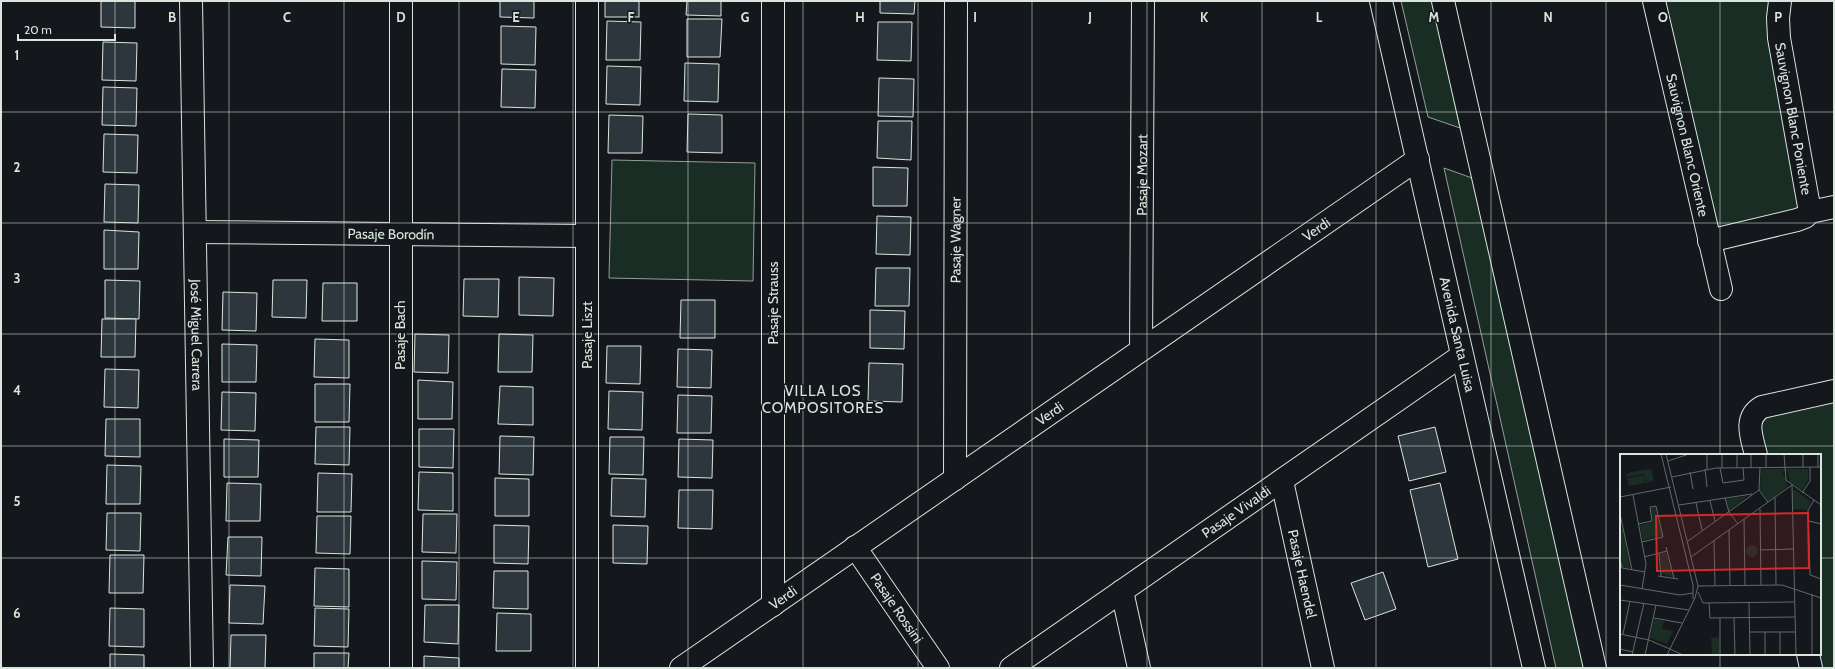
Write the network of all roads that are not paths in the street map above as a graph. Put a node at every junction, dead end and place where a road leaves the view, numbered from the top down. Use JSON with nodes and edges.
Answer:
{"nodes":[{"id":1,"x":191,"y":1,"type":"edge"},
{"id":2,"x":400,"y":1,"type":"edge"},
{"id":3,"x":587,"y":1,"type":"edge"},
{"id":4,"x":773,"y":1,"type":"edge"},
{"id":5,"x":956,"y":1,"type":"edge"},
{"id":6,"x":1143,"y":1,"type":"edge"},
{"id":7,"x":1381,"y":1,"type":"edge"},
{"id":8,"x":1443,"y":1,"type":"edge"},
{"id":9,"x":1654,"y":1,"type":"edge"},
{"id":10,"x":1780,"y":1,"type":"edge"},
{"id":11,"x":1418,"y":159,"type":"junction"},
{"id":12,"x":1834,"y":207,"type":"edge"},
{"id":13,"x":1810,"y":212,"type":"junction"},
{"id":14,"x":194,"y":232,"type":"junction"},
{"id":15,"x":400,"y":234,"type":"junction"},
{"id":16,"x":586,"y":236,"type":"junction"},
{"id":17,"x":1709,"y":241,"type":"junction"},
{"id":18,"x":1721,"y":289,"type":"dead end"},
{"id":19,"x":1141,"y":350,"type":"junction"},
{"id":20,"x":1462,"y":356,"type":"junction"},
{"id":21,"x":1834,"y":391,"type":"edge"},
{"id":22,"x":1756,"y":454,"type":"edge"},
{"id":23,"x":955,"y":479,"type":"junction"},
{"id":24,"x":1282,"y":480,"type":"junction"},
{"id":25,"x":855,"y":547,"type":"junction"},
{"id":26,"x":1122,"y":591,"type":"junction"},
{"id":27,"x":773,"y":605,"type":"junction"},
{"id":28,"x":1808,"y":655,"type":"edge"},
{"id":29,"x":202,"y":668,"type":"edge"},
{"id":30,"x":401,"y":668,"type":"edge"},
{"id":31,"x":587,"y":668,"type":"edge"},
{"id":32,"x":681,"y":668,"type":"edge"},
{"id":33,"x":938,"y":668,"type":"edge"},
{"id":34,"x":1011,"y":668,"type":"edge"},
{"id":35,"x":1139,"y":668,"type":"edge"},
{"id":36,"x":1323,"y":668,"type":"edge"},
{"id":37,"x":1534,"y":668,"type":"edge"},
{"id":38,"x":1595,"y":668,"type":"edge"},
{"id":39,"x":1811,"y":668,"type":"edge"}],
"edges":[{"from":1,"to":14,"type":"street","name":"José Miguel Carrera"},
{"from":2,"to":15,"type":"street","name":"Pasaje Bach"},
{"from":3,"to":16,"type":"street","name":"Pasaje Liszt"},
{"from":4,"to":27,"type":"street","name":"Pasaje Strauss"},
{"from":5,"to":23,"type":"street","name":"Pasaje Wagner"},
{"from":6,"to":19,"type":"street","name":"Pasaje Mozart"},
{"from":7,"to":11,"type":"street","name":"Avenida Santa Luisa"},
{"from":8,"to":38,"type":"street"},
{"from":9,"to":17,"type":"street","name":"Sauvignon Blanc Oriente"},
{"from":10,"to":13,"type":"street","name":"Sauvignon Blanc Poniente"},
{"from":11,"to":19,"type":"street","name":"Verdi"},
{"from":11,"to":20,"type":"street","name":"Avenida Santa Luisa"},
{"from":12,"to":13,"type":"street"},
{"from":13,"to":17,"type":"street"},
{"from":14,"to":15,"type":"street","name":"Pasaje Borodín"},
{"from":14,"to":29,"type":"street","name":"José Miguel Carrera"},
{"from":15,"to":16,"type":"street","name":"Pasaje Borodín"},
{"from":15,"to":30,"type":"street","name":"Pasaje Bach"},
{"from":16,"to":31,"type":"street","name":"Pasaje Liszt"},
{"from":17,"to":18,"type":"street","name":"Sauvignon Blanc Oriente"},
{"from":19,"to":23,"type":"street","name":"Verdi"},
{"from":20,"to":24,"type":"street","name":"Pasaje Vivaldi"},
{"from":20,"to":37,"type":"street","name":"Avenida Santa Luisa"},
{"from":21,"to":22,"type":"street"},
{"from":23,"to":25,"type":"street","name":"Verdi"},
{"from":24,"to":26,"type":"street","name":"Pasaje Vivaldi"},
{"from":24,"to":36,"type":"street","name":"Pasaje Haendel"},
{"from":25,"to":27,"type":"street","name":"Verdi"},
{"from":25,"to":33,"type":"street","name":"Pasaje Rossini"},
{"from":26,"to":34,"type":"street","name":"Pasaje Vivaldi"},
{"from":26,"to":35,"type":"street"},
{"from":27,"to":32,"type":"street","name":"Verdi"},
{"from":28,"to":39,"type":"street"}]}
